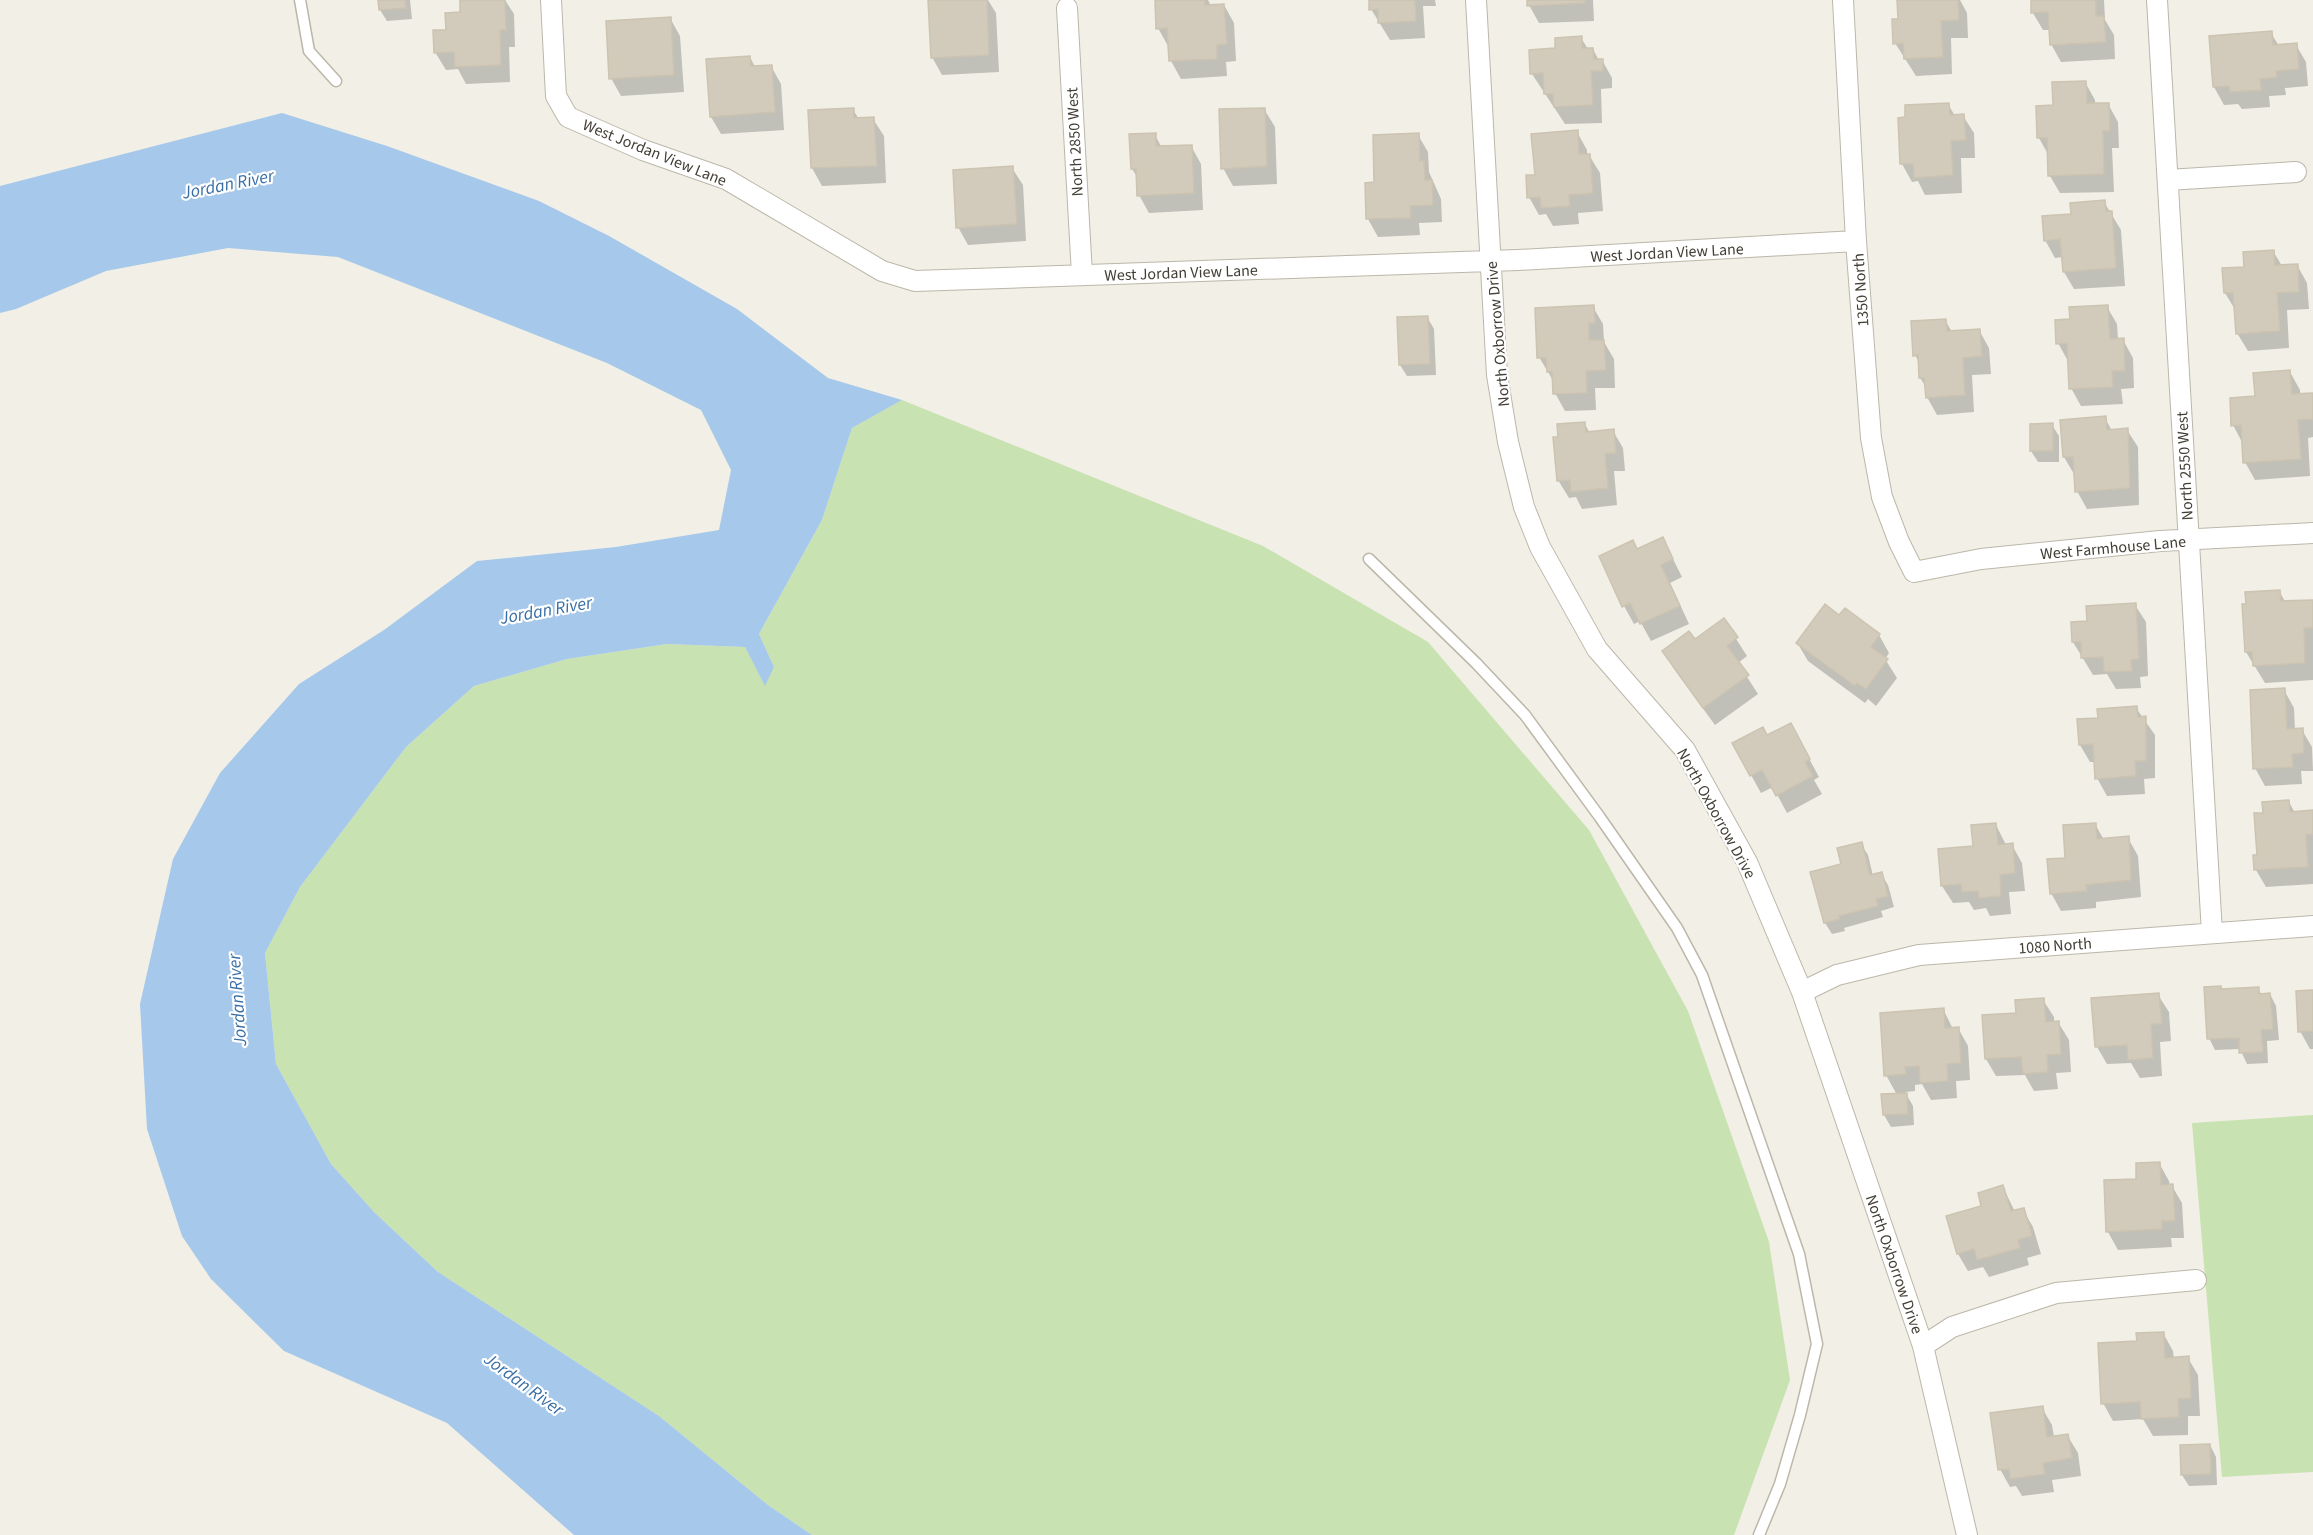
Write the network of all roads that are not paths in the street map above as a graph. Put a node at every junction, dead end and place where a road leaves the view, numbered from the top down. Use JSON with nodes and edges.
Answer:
{"nodes":[{"id":1,"x":300,"y":0,"type":"edge"},
{"id":2,"x":551,"y":0,"type":"edge"},
{"id":3,"x":1476,"y":0,"type":"edge"},
{"id":4,"x":1843,"y":0,"type":"edge"},
{"id":5,"x":2157,"y":0,"type":"edge"},
{"id":6,"x":1067,"y":8,"type":"dead end"},
{"id":7,"x":336,"y":81,"type":"dead end"},
{"id":8,"x":2296,"y":172,"type":"dead end"},
{"id":9,"x":2168,"y":180,"type":"junction"},
{"id":10,"x":1856,"y":241,"type":"junction"},
{"id":11,"x":1491,"y":261,"type":"junction"},
{"id":12,"x":1082,"y":275,"type":"junction"},
{"id":13,"x":2313,"y":533,"type":"edge"},
{"id":14,"x":2189,"y":540,"type":"junction"},
{"id":15,"x":1370,"y":559,"type":"dead end"},
{"id":16,"x":1914,"y":572,"type":"joint"},
{"id":17,"x":2313,"y":926,"type":"edge"},
{"id":18,"x":2212,"y":933,"type":"junction"},
{"id":19,"x":1802,"y":992,"type":"junction"},
{"id":20,"x":2196,"y":1280,"type":"dead end"},
{"id":21,"x":1923,"y":1346,"type":"junction"},
{"id":22,"x":1759,"y":1535,"type":"edge"},
{"id":23,"x":1966,"y":1535,"type":"edge"}],
"edges":[{"from":1,"to":7,"type":"lane"},
{"from":2,"to":12,"type":"street","name":"West Jordan View Lane"},
{"from":3,"to":11,"type":"street","name":"North Oxborrow Drive"},
{"from":4,"to":10,"type":"street","name":"1350 North"},
{"from":5,"to":9,"type":"street","name":"North 2550 West"},
{"from":6,"to":12,"type":"street","name":"North 2850 West"},
{"from":8,"to":9,"type":"street"},
{"from":9,"to":14,"type":"street","name":"North 2550 West"},
{"from":10,"to":11,"type":"street","name":"West Jordan View Lane"},
{"from":10,"to":16,"type":"street","name":"1350 North"},
{"from":11,"to":12,"type":"street","name":"West Jordan View Lane"},
{"from":11,"to":19,"type":"street","name":"North Oxborrow Drive"},
{"from":13,"to":14,"type":"street","name":"West Farmhouse Lane"},
{"from":14,"to":16,"type":"street","name":"West Farmhouse Lane"},
{"from":14,"to":18,"type":"street","name":"North 2550 West"},
{"from":15,"to":22,"type":"lane"},
{"from":17,"to":18,"type":"street","name":"1080 North"},
{"from":18,"to":19,"type":"street","name":"1080 North"},
{"from":19,"to":21,"type":"street","name":"North Oxborrow Drive"},
{"from":20,"to":21,"type":"street"},
{"from":21,"to":23,"type":"street","name":"North Oxborrow Drive"}]}
